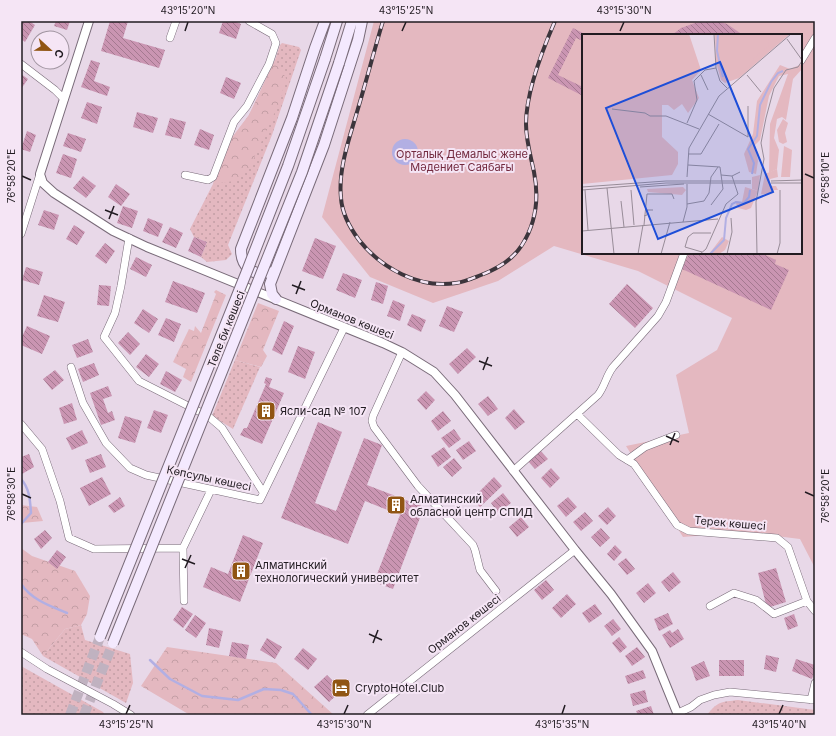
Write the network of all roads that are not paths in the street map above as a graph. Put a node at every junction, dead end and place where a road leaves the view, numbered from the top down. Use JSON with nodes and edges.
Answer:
{"nodes":[{"id":1,"x":89,"y":21,"type":"edge"},
{"id":2,"x":176,"y":21,"type":"edge"},
{"id":3,"x":250,"y":21,"type":"edge"},
{"id":4,"x":325,"y":21,"type":"edge"},
{"id":5,"x":337,"y":21,"type":"edge"},
{"id":6,"x":352,"y":21,"type":"edge"},
{"id":7,"x":362,"y":21,"type":"edge"},
{"id":8,"x":170,"y":38,"type":"dead end"},
{"id":9,"x":815,"y":38,"type":"edge"},
{"id":10,"x":802,"y":58,"type":"edge"},
{"id":11,"x":21,"y":64,"type":"edge"},
{"id":12,"x":64,"y":99,"type":"junction"},
{"id":13,"x":40,"y":174,"type":"junction"},
{"id":14,"x":186,"y":175,"type":"dead end"},
{"id":15,"x":21,"y":234,"type":"edge"},
{"id":16,"x":129,"y":238,"type":"junction"},
{"id":17,"x":684,"y":254,"type":"edge"},
{"id":18,"x":276,"y":268,"type":"junction"},
{"id":19,"x":276,"y":299,"type":"junction"},
{"id":20,"x":344,"y":328,"type":"junction"},
{"id":21,"x":402,"y":352,"type":"junction"},
{"id":22,"x":72,"y":367,"type":"dead end"},
{"id":23,"x":577,"y":414,"type":"junction"},
{"id":24,"x":21,"y":424,"type":"edge"},
{"id":25,"x":676,"y":436,"type":"dead end"},
{"id":26,"x":627,"y":460,"type":"junction"},
{"id":27,"x":513,"y":471,"type":"junction"},
{"id":28,"x":211,"y":490,"type":"junction"},
{"id":29,"x":263,"y":492,"type":"junction"},
{"id":30,"x":183,"y":548,"type":"junction"},
{"id":31,"x":575,"y":550,"type":"junction"},
{"id":32,"x":496,"y":591,"type":"dead end"},
{"id":33,"x":184,"y":601,"type":"dead end"},
{"id":34,"x":807,"y":601,"type":"junction"},
{"id":35,"x":710,"y":606,"type":"dead end"},
{"id":36,"x":815,"y":611,"type":"edge"},
{"id":37,"x":100,"y":638,"type":"tunnel mouth"},
{"id":38,"x":113,"y":643,"type":"tunnel mouth"},
{"id":39,"x":21,"y":652,"type":"edge"},
{"id":40,"x":815,"y":682,"type":"edge"},
{"id":41,"x":813,"y":700,"type":"edge"},
{"id":42,"x":678,"y":714,"type":"edge"},
{"id":43,"x":131,"y":715,"type":"edge"},
{"id":44,"x":367,"y":715,"type":"edge"}],
"edges":[{"from":1,"to":12,"type":"street"},
{"from":2,"to":8,"type":"street"},
{"from":3,"to":14,"type":"street"},
{"from":4,"to":18,"type":"main road"},
{"from":5,"to":37,"type":"main road","name":"Төле би көшесі","bridge":true},
{"from":6,"to":38,"type":"main road","name":"Төле би көшесі","bridge":true},
{"from":7,"to":18,"type":"main road"},
{"from":9,"to":10,"type":"street"},
{"from":11,"to":12,"type":"street"},
{"from":12,"to":13,"type":"street"},
{"from":13,"to":15,"type":"street"},
{"from":13,"to":16,"type":"street","name":"Орманов көшесі"},
{"from":16,"to":19,"type":"street","name":"Орманов көшесі"},
{"from":16,"to":29,"type":"street"},
{"from":17,"to":23,"type":"street"},
{"from":18,"to":19,"type":"main road"},
{"from":19,"to":20,"type":"street","name":"Орманов көшесі"},
{"from":20,"to":21,"type":"street","name":"Орманов көшесі"},
{"from":20,"to":29,"type":"street","name":"Көпсулы көшесі"},
{"from":21,"to":27,"type":"street","name":"Орманов көшесі"},
{"from":21,"to":32,"type":"street"},
{"from":22,"to":28,"type":"street","name":"Көпсулы көшесі"},
{"from":23,"to":26,"type":"street","name":"Терек көшесі"},
{"from":23,"to":27,"type":"street"},
{"from":24,"to":30,"type":"street"},
{"from":25,"to":26,"type":"street"},
{"from":26,"to":34,"type":"street","name":"Терек көшесі"},
{"from":27,"to":31,"type":"street","name":"Орманов көшесі"},
{"from":28,"to":29,"type":"street","name":"Көпсулы көшесі"},
{"from":28,"to":30,"type":"street"},
{"from":30,"to":33,"type":"street"},
{"from":31,"to":42,"type":"street","name":"Орманов көшесі"},
{"from":31,"to":44,"type":"street","name":"Орманов көшесі"},
{"from":34,"to":35,"type":"street"},
{"from":34,"to":36,"type":"street","name":"Терек көшесі"},
{"from":39,"to":43,"type":"street"},
{"from":40,"to":41,"type":"street"},
{"from":41,"to":42,"type":"street"}]}
